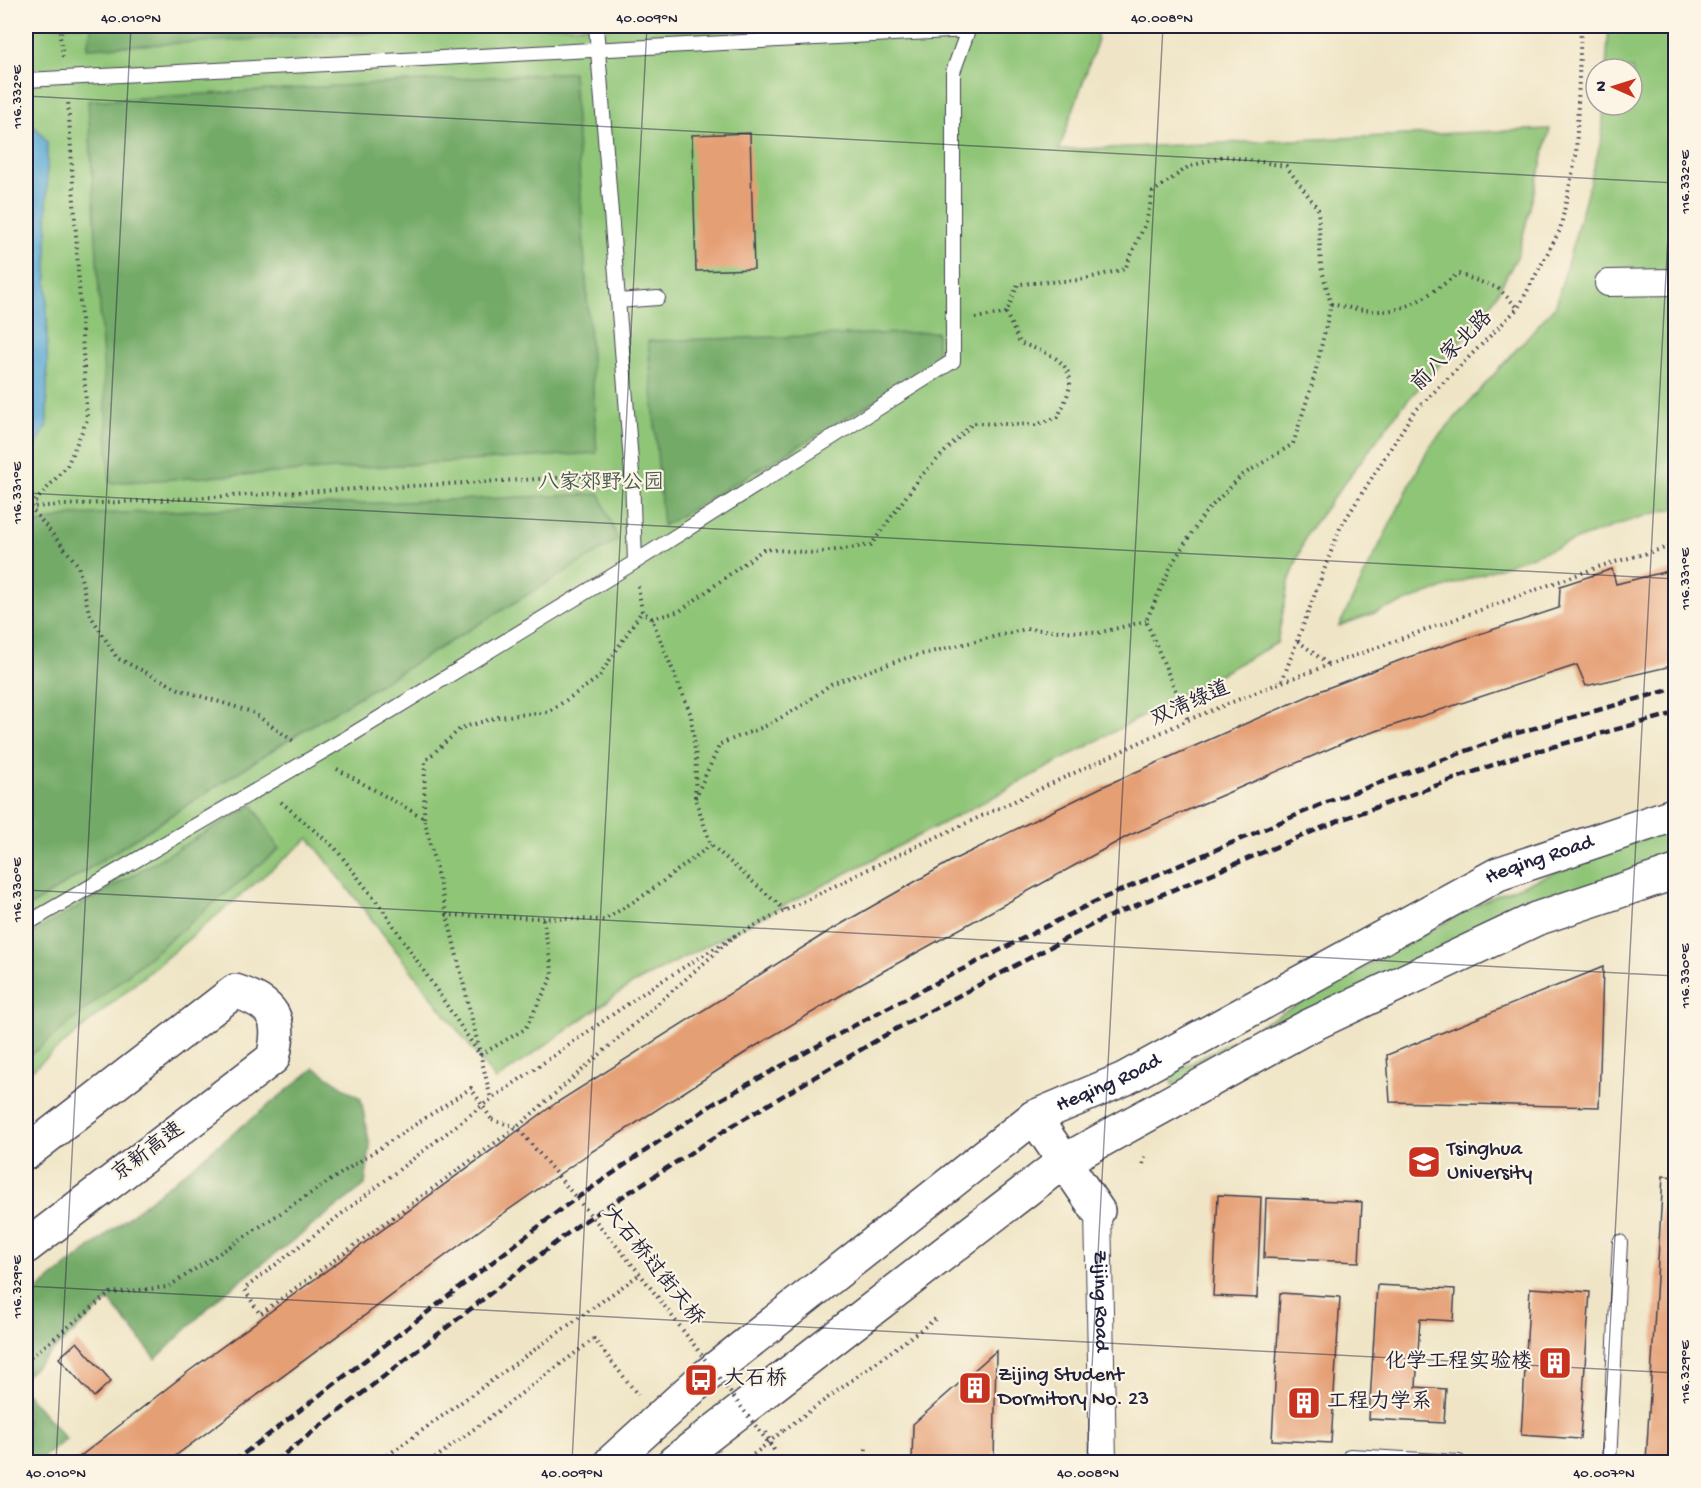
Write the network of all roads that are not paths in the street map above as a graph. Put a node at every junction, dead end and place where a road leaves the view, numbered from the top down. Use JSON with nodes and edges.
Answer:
{"nodes":[{"id":1,"x":596,"y":26,"type":"edge"},
{"id":2,"x":598,"y":50,"type":"junction"},
{"id":3,"x":26,"y":80,"type":"edge"},
{"id":4,"x":1676,"y":282,"type":"edge"},
{"id":5,"x":1608,"y":283,"type":"dead end"},
{"id":6,"x":658,"y":298,"type":"dead end"},
{"id":7,"x":618,"y":301,"type":"junction"},
{"id":8,"x":635,"y":562,"type":"junction"},
{"id":9,"x":1676,"y":814,"type":"edge"},
{"id":10,"x":1676,"y":872,"type":"edge"},
{"id":11,"x":26,"y":924,"type":"edge"},
{"id":12,"x":1034,"y":1117,"type":"junction"},
{"id":13,"x":26,"y":1153,"type":"edge"},
{"id":14,"x":1064,"y":1161,"type":"junction"},
{"id":15,"x":1098,"y":1211,"type":"joint"},
{"id":16,"x":1620,"y":1242,"type":"dead end"},
{"id":17,"x":26,"y":1247,"type":"edge"},
{"id":18,"x":1350,"y":1456,"type":"dead end"},
{"id":19,"x":611,"y":1462,"type":"edge"},
{"id":20,"x":674,"y":1462,"type":"edge"},
{"id":21,"x":1103,"y":1462,"type":"edge"},
{"id":22,"x":1459,"y":1462,"type":"edge"},
{"id":23,"x":1609,"y":1462,"type":"edge"}],
"edges":[{"from":1,"to":2,"type":"lane"},
{"from":2,"to":3,"type":"lane"},
{"from":2,"to":7,"type":"lane"},
{"from":2,"to":8,"type":"lane"},
{"from":4,"to":5,"type":"street"},
{"from":6,"to":7,"type":"lane"},
{"from":7,"to":8,"type":"lane"},
{"from":8,"to":11,"type":"lane"},
{"from":9,"to":12,"type":"main road","name":"Heqing Road"},
{"from":10,"to":14,"type":"main road","name":"Heqing Road"},
{"from":12,"to":14,"type":"main road"},
{"from":12,"to":19,"type":"main road","name":"Heqing Road"},
{"from":13,"to":17,"type":"main road","name":"京新高速"},
{"from":14,"to":15,"type":"main road"},
{"from":14,"to":20,"type":"main road","name":"Heqing Road"},
{"from":15,"to":21,"type":"street","name":"Zijing Road"},
{"from":16,"to":23,"type":"lane"},
{"from":18,"to":22,"type":"lane"}]}
